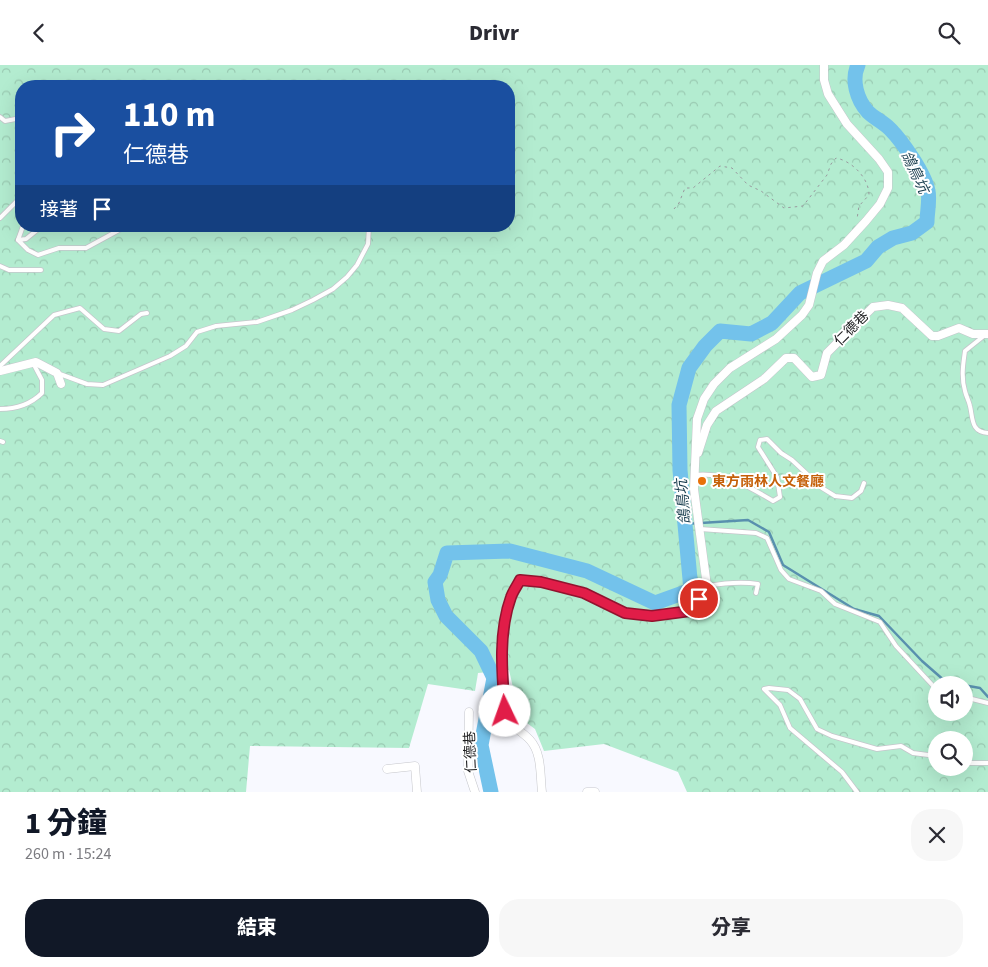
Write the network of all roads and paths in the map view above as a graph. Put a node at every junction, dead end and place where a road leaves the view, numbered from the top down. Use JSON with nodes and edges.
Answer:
{"nodes":[{"id":1,"x":824,"y":65,"type":"edge"},
{"id":2,"x":0,"y":117,"type":"edge"},
{"id":3,"x":15,"y":119,"type":"edge"},
{"id":4,"x":15,"y":204,"type":"edge"},
{"id":5,"x":674,"y":209,"type":"dead end"},
{"id":6,"x":0,"y":218,"type":"edge"},
{"id":7,"x":857,"y":219,"type":"dead end"},
{"id":8,"x":21,"y":232,"type":"edge"},
{"id":9,"x":35,"y":232,"type":"edge"},
{"id":10,"x":115,"y":232,"type":"edge"},
{"id":11,"x":369,"y":232,"type":"edge"},
{"id":12,"x":18,"y":240,"type":"junction"},
{"id":13,"x":0,"y":266,"type":"edge"},
{"id":14,"x":41,"y":270,"type":"dead end"},
{"id":15,"x":147,"y":313,"type":"dead end"},
{"id":16,"x":987,"y":334,"type":"edge"},
{"id":17,"x":33,"y":363,"type":"junction"},
{"id":18,"x":0,"y":366,"type":"edge"},
{"id":19,"x":0,"y":371,"type":"edge"},
{"id":20,"x":57,"y":373,"type":"junction"},
{"id":21,"x":61,"y":383,"type":"dead end"},
{"id":22,"x":0,"y":409,"type":"edge"},
{"id":23,"x":988,"y":433,"type":"edge"},
{"id":24,"x":695,"y":471,"type":"junction"},
{"id":25,"x":864,"y":483,"type":"dead end"},
{"id":26,"x":700,"y":529,"type":"junction"},
{"id":27,"x":707,"y":586,"type":"junction"},
{"id":28,"x":756,"y":593,"type":"dead end"},
{"id":29,"x":928,"y":680,"type":"edge"},
{"id":30,"x":973,"y":699,"type":"edge"},
{"id":31,"x":988,"y":703,"type":"edge"},
{"id":32,"x":469,"y":712,"type":"dead end"},
{"id":33,"x":928,"y":755,"type":"edge"},
{"id":34,"x":973,"y":763,"type":"edge"},
{"id":35,"x":988,"y":763,"type":"edge"},
{"id":36,"x":387,"y":769,"type":"dead end"},
{"id":37,"x":417,"y":792,"type":"edge"},
{"id":38,"x":475,"y":792,"type":"edge"},
{"id":39,"x":542,"y":792,"type":"edge"},
{"id":40,"x":587,"y":792,"type":"edge"},
{"id":41,"x":596,"y":792,"type":"edge"},
{"id":42,"x":857,"y":792,"type":"edge"}],
"edges":[{"from":1,"to":24,"type":"street","name":"仁德巷"},
{"from":2,"to":3,"type":"lane"},
{"from":4,"to":6,"type":"lane"},
{"from":5,"to":7,"type":"path"},
{"from":8,"to":12,"type":"lane"},
{"from":9,"to":12,"type":"lane"},
{"from":10,"to":12,"type":"lane"},
{"from":11,"to":20,"type":"lane"},
{"from":13,"to":14,"type":"lane"},
{"from":15,"to":18,"type":"lane"},
{"from":16,"to":23,"type":"lane"},
{"from":16,"to":24,"type":"street","name":"仁德巷"},
{"from":17,"to":19,"type":"street"},
{"from":17,"to":20,"type":"street"},
{"from":17,"to":22,"type":"lane"},
{"from":20,"to":21,"type":"street"},
{"from":24,"to":25,"type":"lane"},
{"from":24,"to":26,"type":"street","name":"仁德巷"},
{"from":26,"to":27,"type":"street","name":"仁德巷"},
{"from":26,"to":29,"type":"lane"},
{"from":27,"to":28,"type":"lane"},
{"from":27,"to":39,"type":"street"},
{"from":30,"to":31,"type":"lane"},
{"from":32,"to":38,"type":"street","name":"仁德巷"},
{"from":33,"to":42,"type":"lane"},
{"from":34,"to":35,"type":"lane"},
{"from":36,"to":37,"type":"street"},
{"from":40,"to":41,"type":"street"}]}
